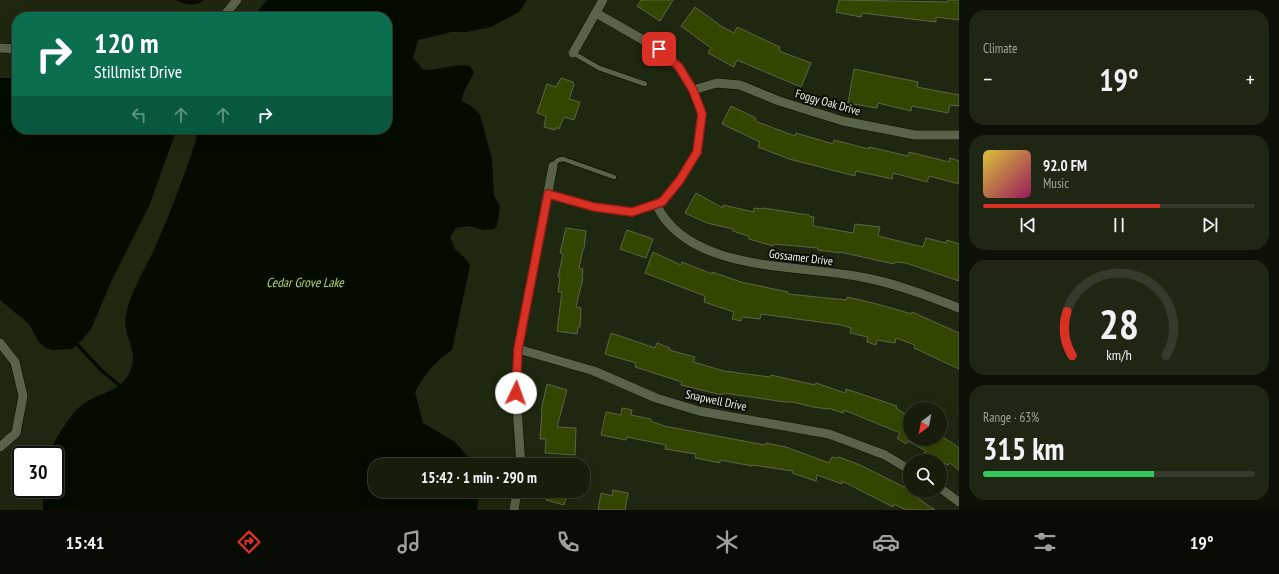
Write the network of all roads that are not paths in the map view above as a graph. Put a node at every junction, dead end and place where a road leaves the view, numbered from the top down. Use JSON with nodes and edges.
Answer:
{"nodes":[{"id":1,"x":237,"y":0,"type":"edge"},
{"id":2,"x":604,"y":0,"type":"edge"},
{"id":3,"x":227,"y":12,"type":"edge"},
{"id":4,"x":596,"y":13,"type":"junction"},
{"id":5,"x":0,"y":48,"type":"edge"},
{"id":6,"x":12,"y":49,"type":"edge"},
{"id":7,"x":573,"y":53,"type":"joint"},
{"id":8,"x":645,"y":84,"type":"dead end"},
{"id":9,"x":693,"y":90,"type":"junction"},
{"id":10,"x":959,"y":135,"type":"edge"},
{"id":11,"x":554,"y":166,"type":"joint"},
{"id":12,"x":614,"y":177,"type":"dead end"},
{"id":13,"x":548,"y":194,"type":"junction"},
{"id":14,"x":656,"y":204,"type":"junction"},
{"id":15,"x":959,"y":308,"type":"edge"},
{"id":16,"x":0,"y":343,"type":"edge"},
{"id":17,"x":518,"y":349,"type":"junction"},
{"id":18,"x":0,"y":447,"type":"edge"},
{"id":19,"x":521,"y":458,"type":"edge"},
{"id":20,"x":903,"y":466,"type":"edge"},
{"id":21,"x":947,"y":493,"type":"edge"},
{"id":22,"x":516,"y":498,"type":"edge"},
{"id":23,"x":959,"y":502,"type":"edge"},
{"id":24,"x":514,"y":510,"type":"edge"}],
"edges":[{"from":1,"to":3,"type":"street"},
{"from":2,"to":4,"type":"street"},
{"from":4,"to":7,"type":"street"},
{"from":4,"to":9,"type":"street"},
{"from":5,"to":6,"type":"street"},
{"from":7,"to":8,"type":"lane"},
{"from":9,"to":10,"type":"street","name":"Foggy Oak Drive"},
{"from":9,"to":14,"type":"street"},
{"from":11,"to":12,"type":"lane"},
{"from":11,"to":13,"type":"street"},
{"from":13,"to":14,"type":"street"},
{"from":13,"to":17,"type":"street"},
{"from":14,"to":15,"type":"street","name":"Gossamer Drive"},
{"from":16,"to":18,"type":"street"},
{"from":17,"to":19,"type":"street"},
{"from":17,"to":20,"type":"street","name":"Snapwell Drive"},
{"from":21,"to":23,"type":"street"},
{"from":22,"to":24,"type":"street"}]}
